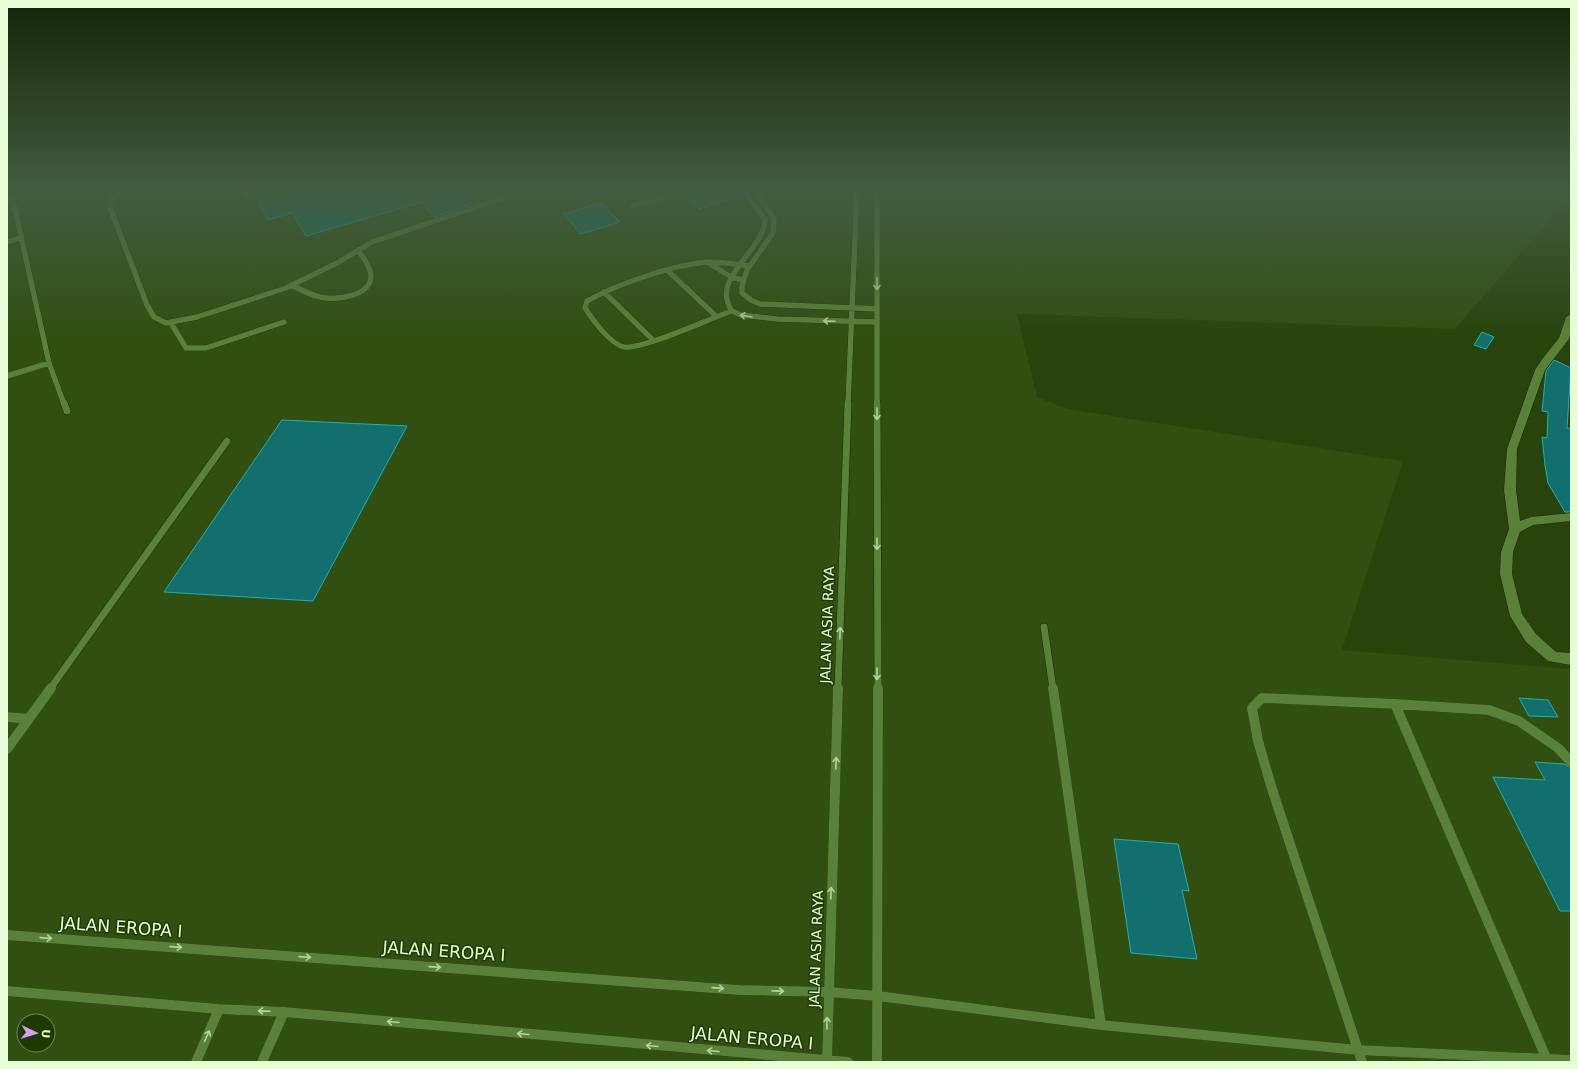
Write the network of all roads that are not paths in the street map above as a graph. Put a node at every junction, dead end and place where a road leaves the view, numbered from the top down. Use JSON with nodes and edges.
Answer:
{"nodes":[{"id":1,"x":22,"y":238,"type":"edge"},
{"id":2,"x":19,"y":239,"type":"edge"},
{"id":3,"x":122,"y":239,"type":"edge"},
{"id":4,"x":381,"y":239,"type":"edge"},
{"id":5,"x":758,"y":239,"type":"edge"},
{"id":6,"x":768,"y":239,"type":"edge"},
{"id":7,"x":854,"y":239,"type":"edge"},
{"id":8,"x":877,"y":239,"type":"edge"},
{"id":9,"x":7,"y":242,"type":"edge"},
{"id":10,"x":358,"y":250,"type":"junction"},
{"id":11,"x":706,"y":262,"type":"junction"},
{"id":12,"x":740,"y":264,"type":"junction"},
{"id":13,"x":750,"y":266,"type":"junction"},
{"id":14,"x":667,"y":270,"type":"junction"},
{"id":15,"x":731,"y":277,"type":"junction"},
{"id":16,"x":743,"y":280,"type":"junction"},
{"id":17,"x":292,"y":285,"type":"junction"},
{"id":18,"x":604,"y":292,"type":"junction"},
{"id":19,"x":851,"y":308,"type":"junction"},
{"id":20,"x":877,"y":309,"type":"junction"},
{"id":21,"x":732,"y":311,"type":"junction"},
{"id":22,"x":716,"y":316,"type":"junction"},
{"id":23,"x":1571,"y":317,"type":"edge"},
{"id":24,"x":284,"y":322,"type":"dead end"},
{"id":25,"x":851,"y":322,"type":"junction"},
{"id":26,"x":876,"y":322,"type":"junction"},
{"id":27,"x":171,"y":323,"type":"junction"},
{"id":28,"x":653,"y":340,"type":"junction"},
{"id":29,"x":49,"y":363,"type":"junction"},
{"id":30,"x":7,"y":376,"type":"edge"},
{"id":31,"x":67,"y":411,"type":"dead end"},
{"id":32,"x":227,"y":441,"type":"dead end"},
{"id":33,"x":1571,"y":517,"type":"edge"},
{"id":34,"x":1515,"y":529,"type":"junction"},
{"id":35,"x":1044,"y":627,"type":"dead end"},
{"id":36,"x":1571,"y":659,"type":"edge"},
{"id":37,"x":1395,"y":704,"type":"junction"},
{"id":38,"x":7,"y":717,"type":"edge"},
{"id":39,"x":29,"y":719,"type":"junction"},
{"id":40,"x":7,"y":749,"type":"edge"},
{"id":41,"x":1571,"y":762,"type":"edge"},
{"id":42,"x":7,"y":935,"type":"edge"},
{"id":43,"x":7,"y":991,"type":"edge"},
{"id":44,"x":828,"y":992,"type":"junction"},
{"id":45,"x":878,"y":996,"type":"junction"},
{"id":46,"x":219,"y":1009,"type":"junction"},
{"id":47,"x":284,"y":1012,"type":"junction"},
{"id":48,"x":1101,"y":1025,"type":"junction"},
{"id":49,"x":1358,"y":1050,"type":"junction"},
{"id":50,"x":1547,"y":1060,"type":"junction"},
{"id":51,"x":1571,"y":1060,"type":"edge"},
{"id":52,"x":827,"y":1061,"type":"edge"},
{"id":53,"x":196,"y":1062,"type":"edge"},
{"id":54,"x":262,"y":1062,"type":"edge"},
{"id":55,"x":848,"y":1062,"type":"edge"},
{"id":56,"x":877,"y":1062,"type":"edge"},
{"id":57,"x":1362,"y":1062,"type":"edge"}],
"edges":[{"from":1,"to":29,"type":"lane"},
{"from":2,"to":9,"type":"lane"},
{"from":3,"to":27,"type":"lane"},
{"from":4,"to":10,"type":"lane"},
{"from":5,"to":12,"type":"lane"},
{"from":6,"to":13,"type":"lane"},
{"from":7,"to":19,"type":"lane","name":"JALAN ASIA RAYA"},
{"from":8,"to":20,"type":"lane","one_way":true},
{"from":10,"to":17,"type":"lane"},
{"from":10,"to":17,"type":"lane"},
{"from":11,"to":12,"type":"lane"},
{"from":11,"to":14,"type":"lane"},
{"from":11,"to":15,"type":"lane"},
{"from":12,"to":13,"type":"lane"},
{"from":12,"to":15,"type":"lane"},
{"from":13,"to":16,"type":"lane"},
{"from":14,"to":18,"type":"lane"},
{"from":14,"to":22,"type":"lane"},
{"from":15,"to":16,"type":"lane"},
{"from":15,"to":21,"type":"lane"},
{"from":16,"to":19,"type":"lane"},
{"from":17,"to":27,"type":"lane"},
{"from":18,"to":28,"type":"lane"},
{"from":18,"to":28,"type":"lane"},
{"from":19,"to":20,"type":"lane"},
{"from":19,"to":25,"type":"lane","name":"JALAN ASIA RAYA"},
{"from":20,"to":26,"type":"lane"},
{"from":21,"to":22,"type":"lane"},
{"from":25,"to":21,"type":"lane","one_way":true},
{"from":22,"to":28,"type":"lane"},
{"from":23,"to":34,"type":"street"},
{"from":24,"to":27,"type":"lane"},
{"from":25,"to":26,"type":"lane"},
{"from":44,"to":25,"type":"lane","name":"JALAN ASIA RAYA","one_way":true},
{"from":26,"to":45,"type":"lane","one_way":true},
{"from":29,"to":30,"type":"lane"},
{"from":29,"to":31,"type":"lane"},
{"from":32,"to":39,"type":"lane"},
{"from":33,"to":34,"type":"street"},
{"from":34,"to":36,"type":"street"},
{"from":35,"to":48,"type":"lane"},
{"from":37,"to":41,"type":"lane"},
{"from":37,"to":49,"type":"lane"},
{"from":37,"to":50,"type":"lane"},
{"from":38,"to":39,"type":"lane"},
{"from":39,"to":40,"type":"lane"},
{"from":42,"to":44,"type":"lane","name":"JALAN EROPA I","one_way":true},
{"from":43,"to":46,"type":"lane","name":"JALAN EROPA I"},
{"from":44,"to":45,"type":"lane","name":"JALAN EROPA I"},
{"from":52,"to":44,"type":"lane","name":"JALAN ASIA RAYA","one_way":true},
{"from":45,"to":48,"type":"lane","name":"JALAN EROPA I"},
{"from":45,"to":56,"type":"lane"},
{"from":47,"to":46,"type":"lane","name":"JALAN EROPA I","one_way":true},
{"from":53,"to":46,"type":"lane","one_way":true},
{"from":52,"to":47,"type":"lane","name":"JALAN EROPA I","one_way":true},
{"from":47,"to":54,"type":"lane"},
{"from":48,"to":49,"type":"lane","name":"JALAN EROPA I"},
{"from":49,"to":50,"type":"lane","name":"JALAN EROPA I"},
{"from":49,"to":57,"type":"lane"},
{"from":50,"to":51,"type":"lane","name":"JALAN EROPA I"},
{"from":52,"to":55,"type":"lane","name":"JALAN EROPA I"}]}
